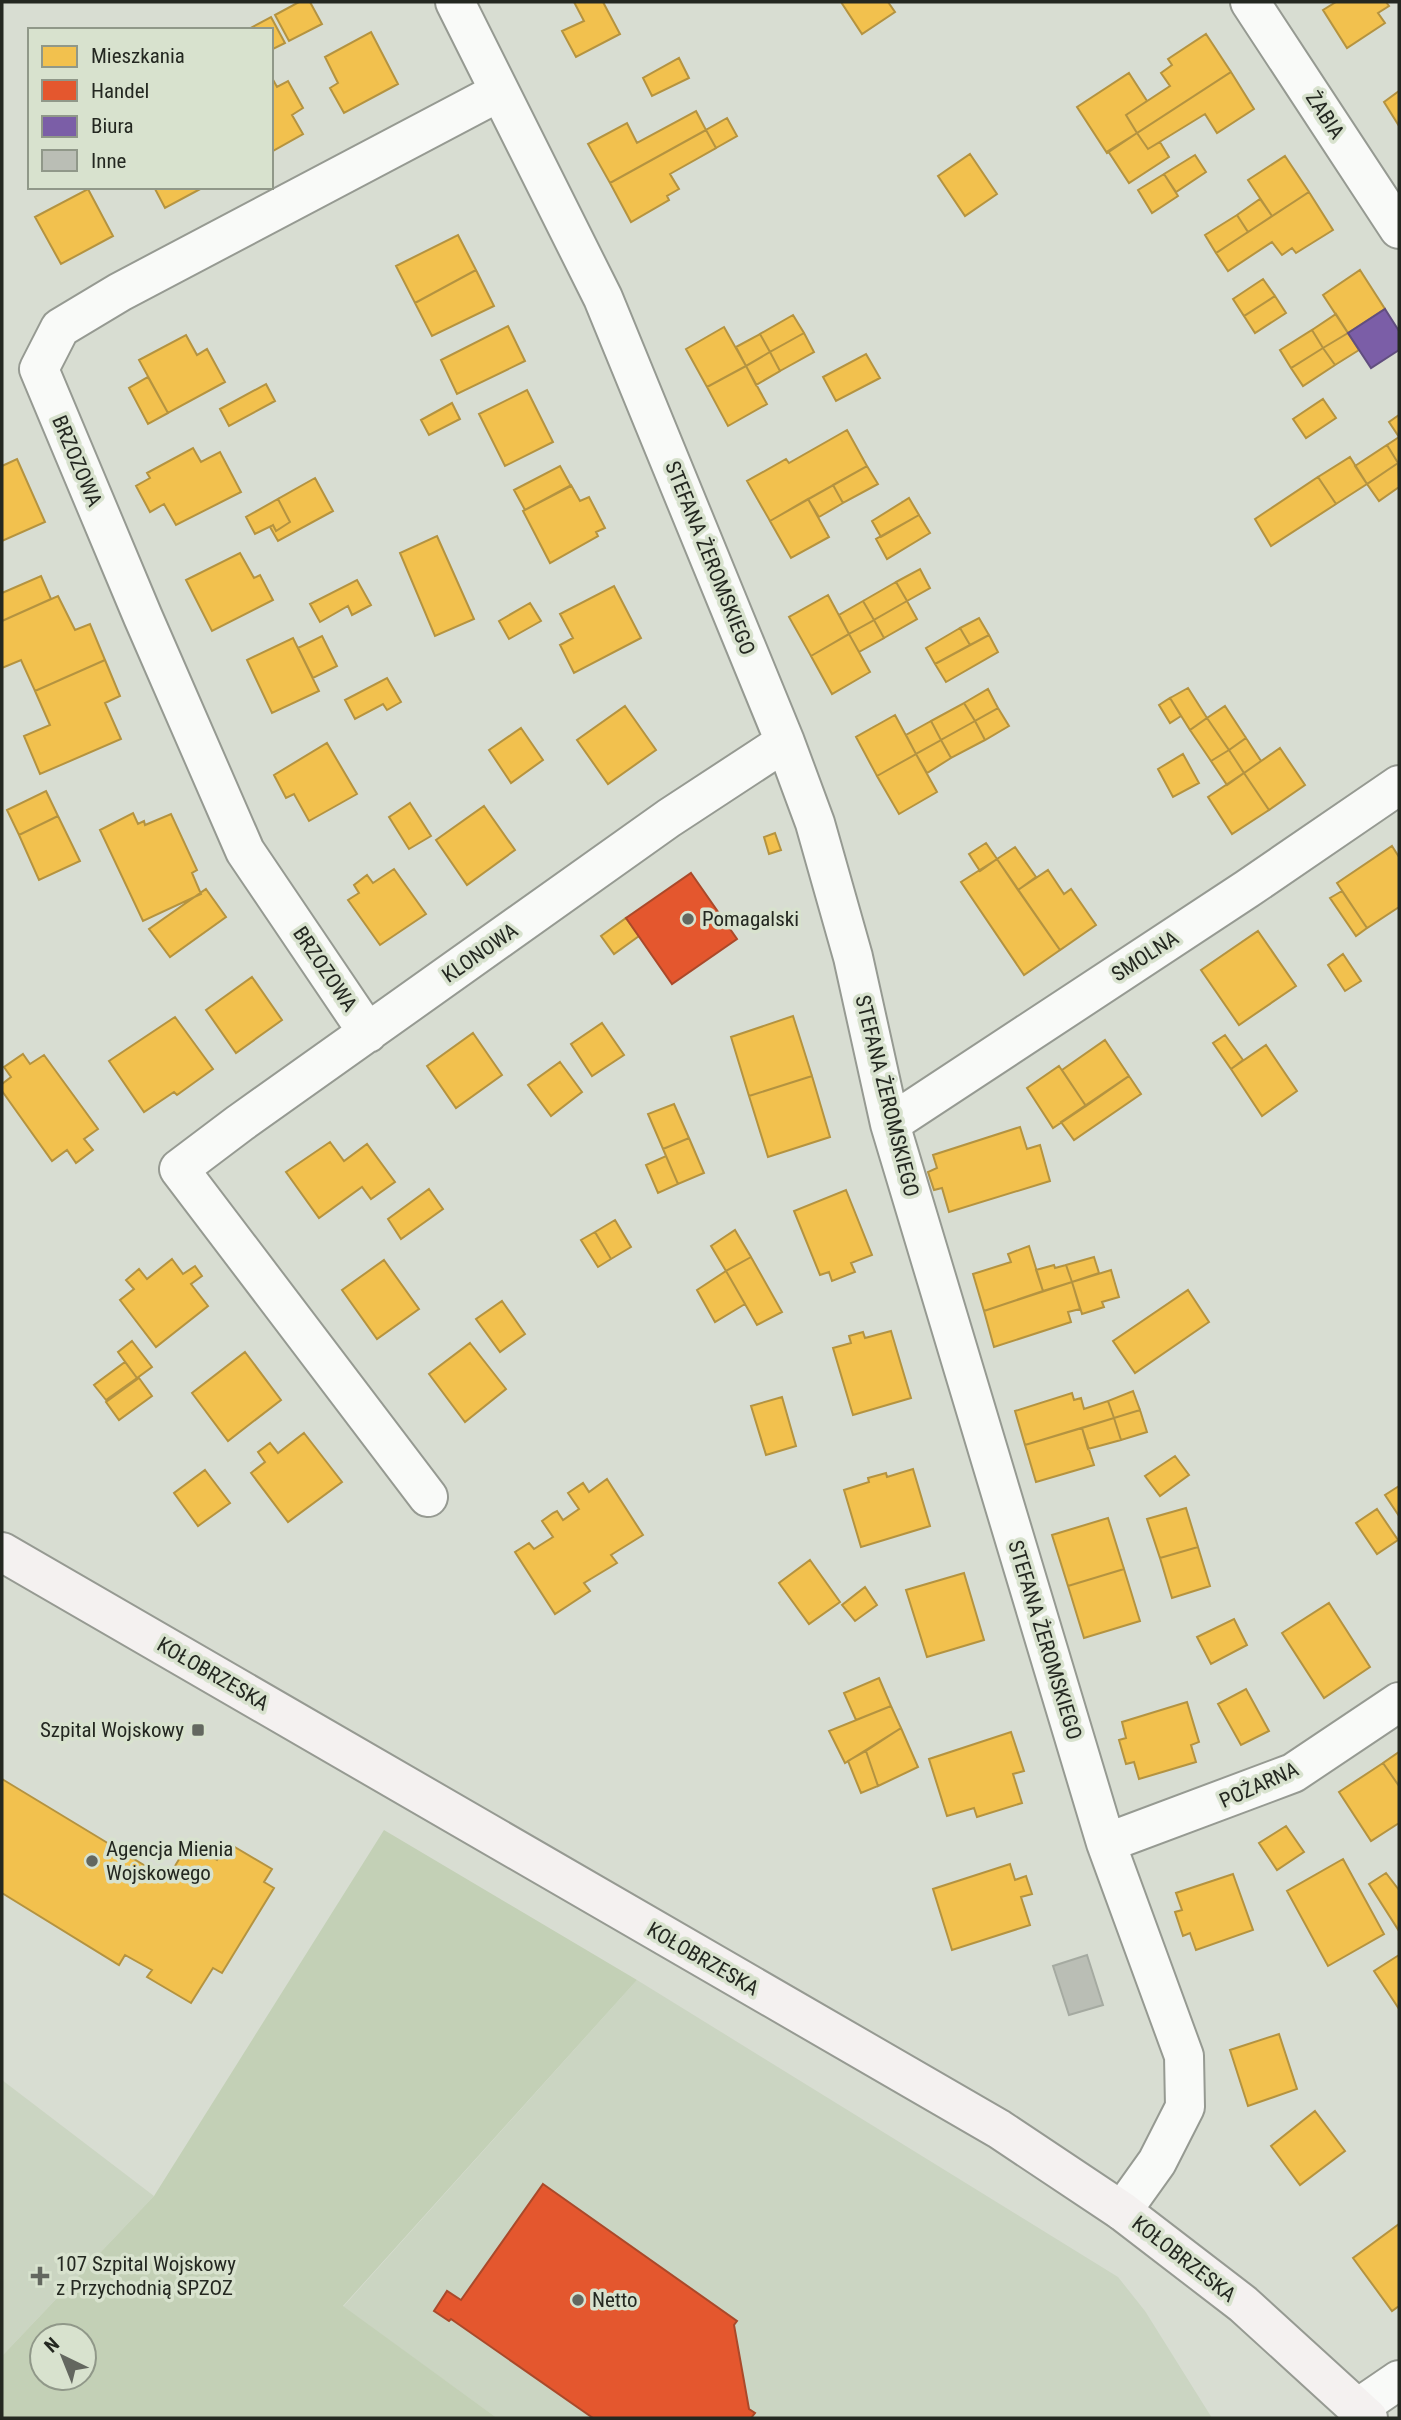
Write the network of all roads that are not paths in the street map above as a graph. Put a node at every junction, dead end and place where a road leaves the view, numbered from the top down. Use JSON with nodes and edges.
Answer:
{"nodes":[{"id":1,"x":455,"y":2,"type":"edge"},
{"id":2,"x":1250,"y":2,"type":"edge"},
{"id":3,"x":499,"y":92,"type":"junction"},
{"id":4,"x":1399,"y":229,"type":"edge"},
{"id":5,"x":785,"y":742,"type":"junction"},
{"id":6,"x":1399,"y":785,"type":"edge"},
{"id":7,"x":368,"y":1033,"type":"junction"},
{"id":8,"x":890,"y":1124,"type":"junction"},
{"id":9,"x":428,"y":1497,"type":"dead end"},
{"id":10,"x":2,"y":1552,"type":"edge"},
{"id":11,"x":1399,"y":1702,"type":"edge"},
{"id":12,"x":1106,"y":1843,"type":"junction"},
{"id":13,"x":1122,"y":2211,"type":"junction"},
{"id":14,"x":1399,"y":2380,"type":"edge"},
{"id":15,"x":1363,"y":2413,"type":"edge"}],
"edges":[{"from":1,"to":3,"type":"street","name":"STEFANA ŻEROMSKIEGO"},
{"from":2,"to":4,"type":"street","name":"ŻABIA"},
{"from":3,"to":5,"type":"street","name":"STEFANA ŻEROMSKIEGO"},
{"from":3,"to":7,"type":"street","name":"BRZOZOWA"},
{"from":5,"to":7,"type":"street","name":"KLONOWA"},
{"from":5,"to":8,"type":"street","name":"STEFANA ŻEROMSKIEGO"},
{"from":6,"to":8,"type":"street","name":"SMOLNA"},
{"from":7,"to":9,"type":"street","name":"KLONOWA"},
{"from":8,"to":12,"type":"street","name":"STEFANA ŻEROMSKIEGO"},
{"from":10,"to":13,"type":"main road","name":"KOŁOBRZESKA"},
{"from":11,"to":12,"type":"street","name":"POŻARNA"},
{"from":12,"to":13,"type":"street","name":"STEFANA ŻEROMSKIEGO"},
{"from":13,"to":15,"type":"main road","name":"KOŁOBRZESKA"},
{"from":14,"to":15,"type":"street"}]}
